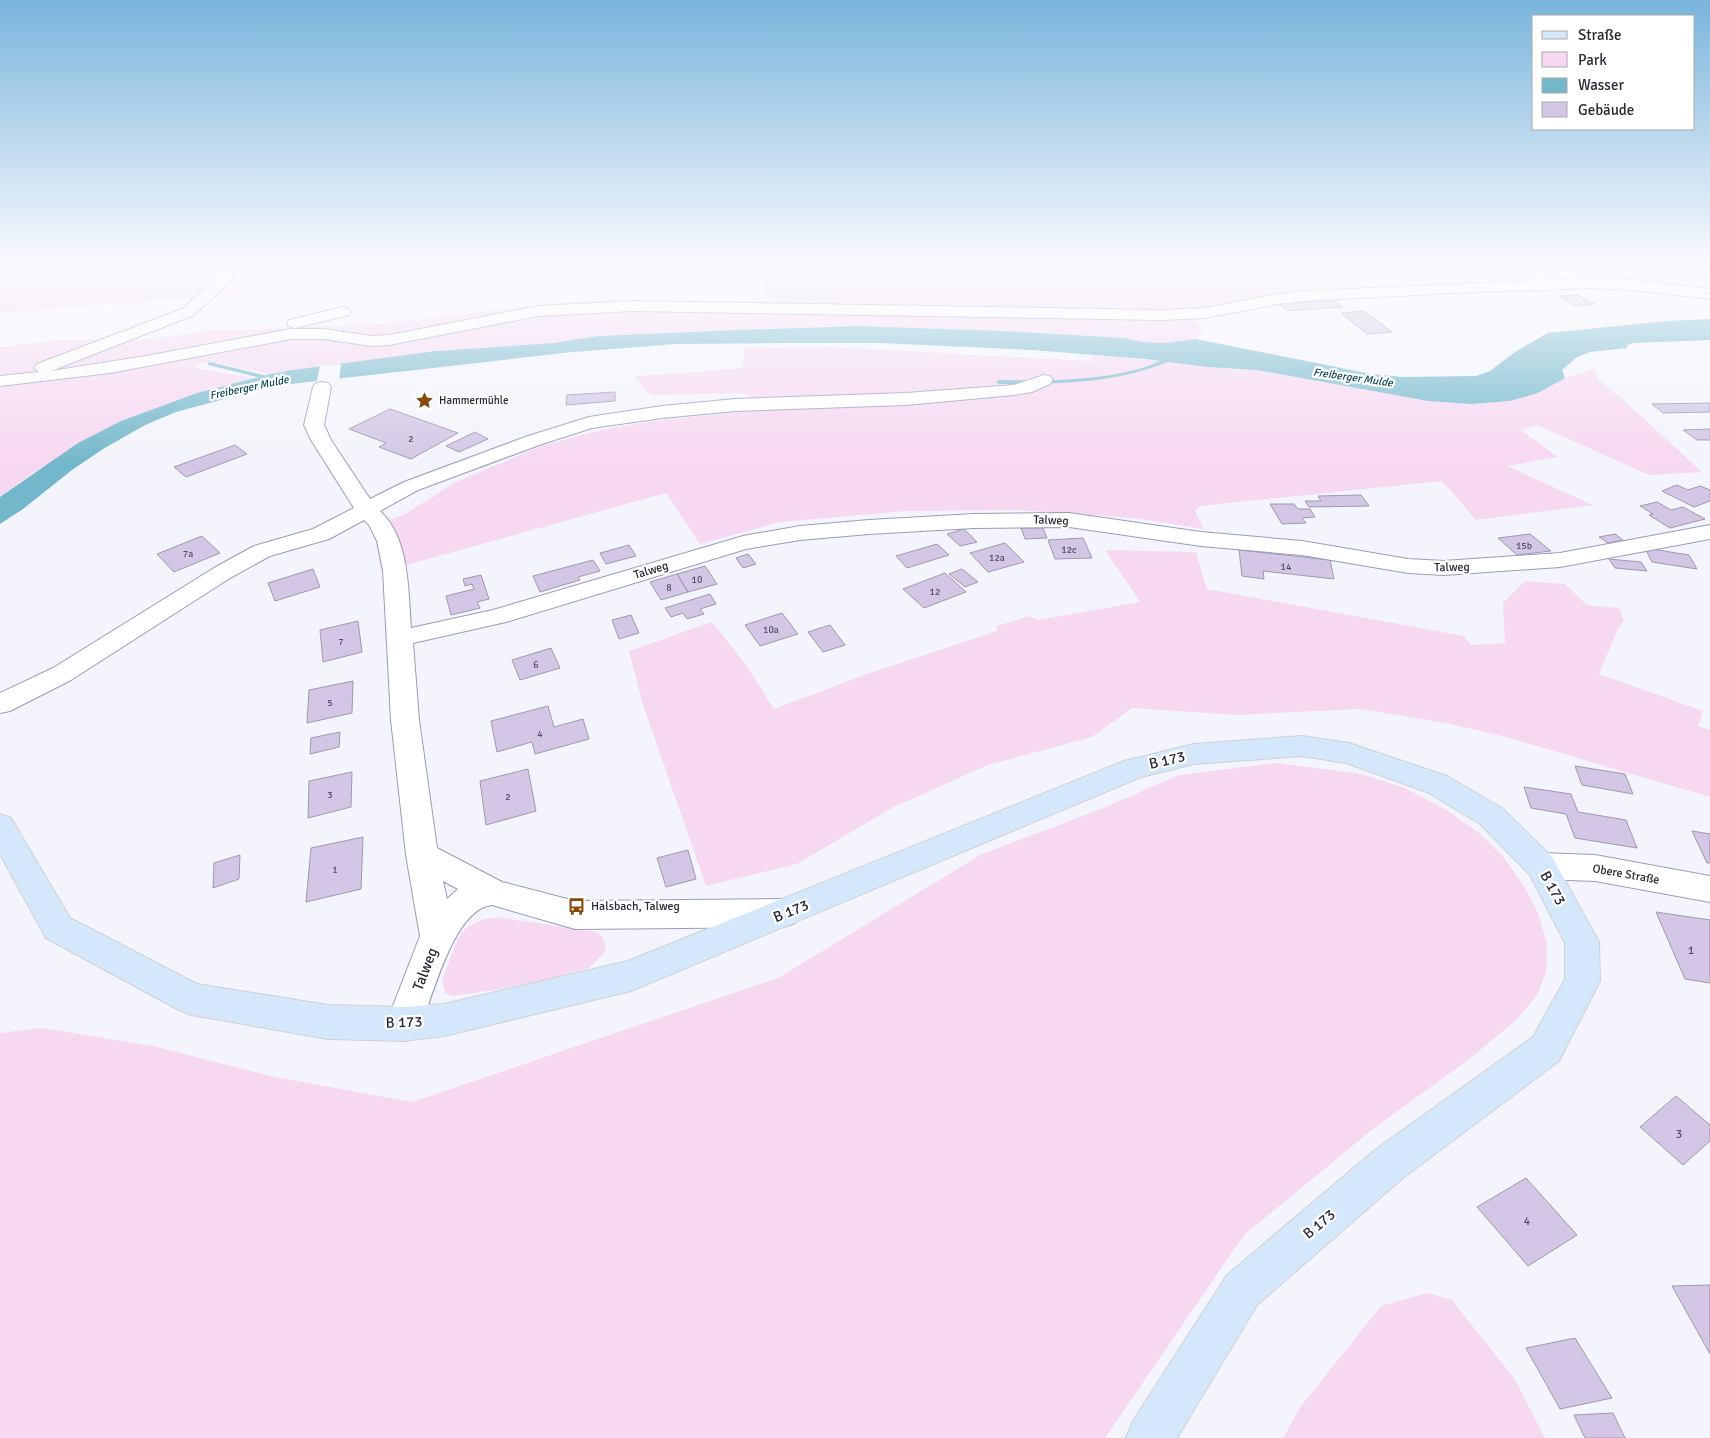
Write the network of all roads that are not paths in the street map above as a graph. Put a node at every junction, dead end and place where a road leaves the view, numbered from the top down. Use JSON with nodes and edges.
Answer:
{"nodes":[{"id":1,"x":140,"y":330,"type":"edge"},
{"id":2,"x":254,"y":330,"type":"edge"},
{"id":3,"x":440,"y":330,"type":"edge"},
{"id":4,"x":166,"y":358,"type":"junction"},
{"id":5,"x":6,"y":381,"type":"edge"},
{"id":6,"x":1040,"y":382,"type":"dead end"},
{"id":7,"x":322,"y":387,"type":"dead end"},
{"id":8,"x":362,"y":504,"type":"junction"},
{"id":9,"x":1710,"y":532,"type":"edge"},
{"id":10,"x":400,"y":638,"type":"junction"},
{"id":11,"x":0,"y":704,"type":"edge"},
{"id":12,"x":0,"y":826,"type":"edge"},
{"id":13,"x":422,"y":855,"type":"junction"},
{"id":14,"x":1541,"y":866,"type":"junction"},
{"id":15,"x":1710,"y":889,"type":"edge"},
{"id":16,"x":492,"y":892,"type":"junction"},
{"id":17,"x":786,"y":913,"type":"junction"},
{"id":18,"x":437,"y":936,"type":"junction"},
{"id":19,"x":404,"y":1024,"type":"junction"},
{"id":20,"x":1150,"y":1438,"type":"edge"}],
"edges":[{"from":1,"to":5,"type":"street"},
{"from":2,"to":4,"type":"street"},
{"from":3,"to":4,"type":"street"},
{"from":4,"to":5,"type":"street"},
{"from":6,"to":8,"type":"street"},
{"from":7,"to":8,"type":"street","name":"Talweg"},
{"from":8,"to":10,"type":"street","name":"Talweg"},
{"from":8,"to":11,"type":"street"},
{"from":9,"to":10,"type":"street","name":"Talweg"},
{"from":10,"to":13,"type":"street","name":"Talweg"},
{"from":12,"to":19,"type":"main road","name":"B 173","number":"B 173"},
{"from":13,"to":16,"type":"street"},
{"from":13,"to":18,"type":"street","name":"Talweg"},
{"from":14,"to":15,"type":"street","name":"Obere Straße"},
{"from":14,"to":17,"type":"main road","name":"B 173","number":"B 173"},
{"from":14,"to":20,"type":"main road","name":"B 173","number":"B 173"},
{"from":16,"to":17,"type":"street"},
{"from":16,"to":18,"type":"street"},
{"from":17,"to":19,"type":"main road","name":"B 173","number":"B 173"},
{"from":18,"to":19,"type":"street","name":"Talweg"}]}
